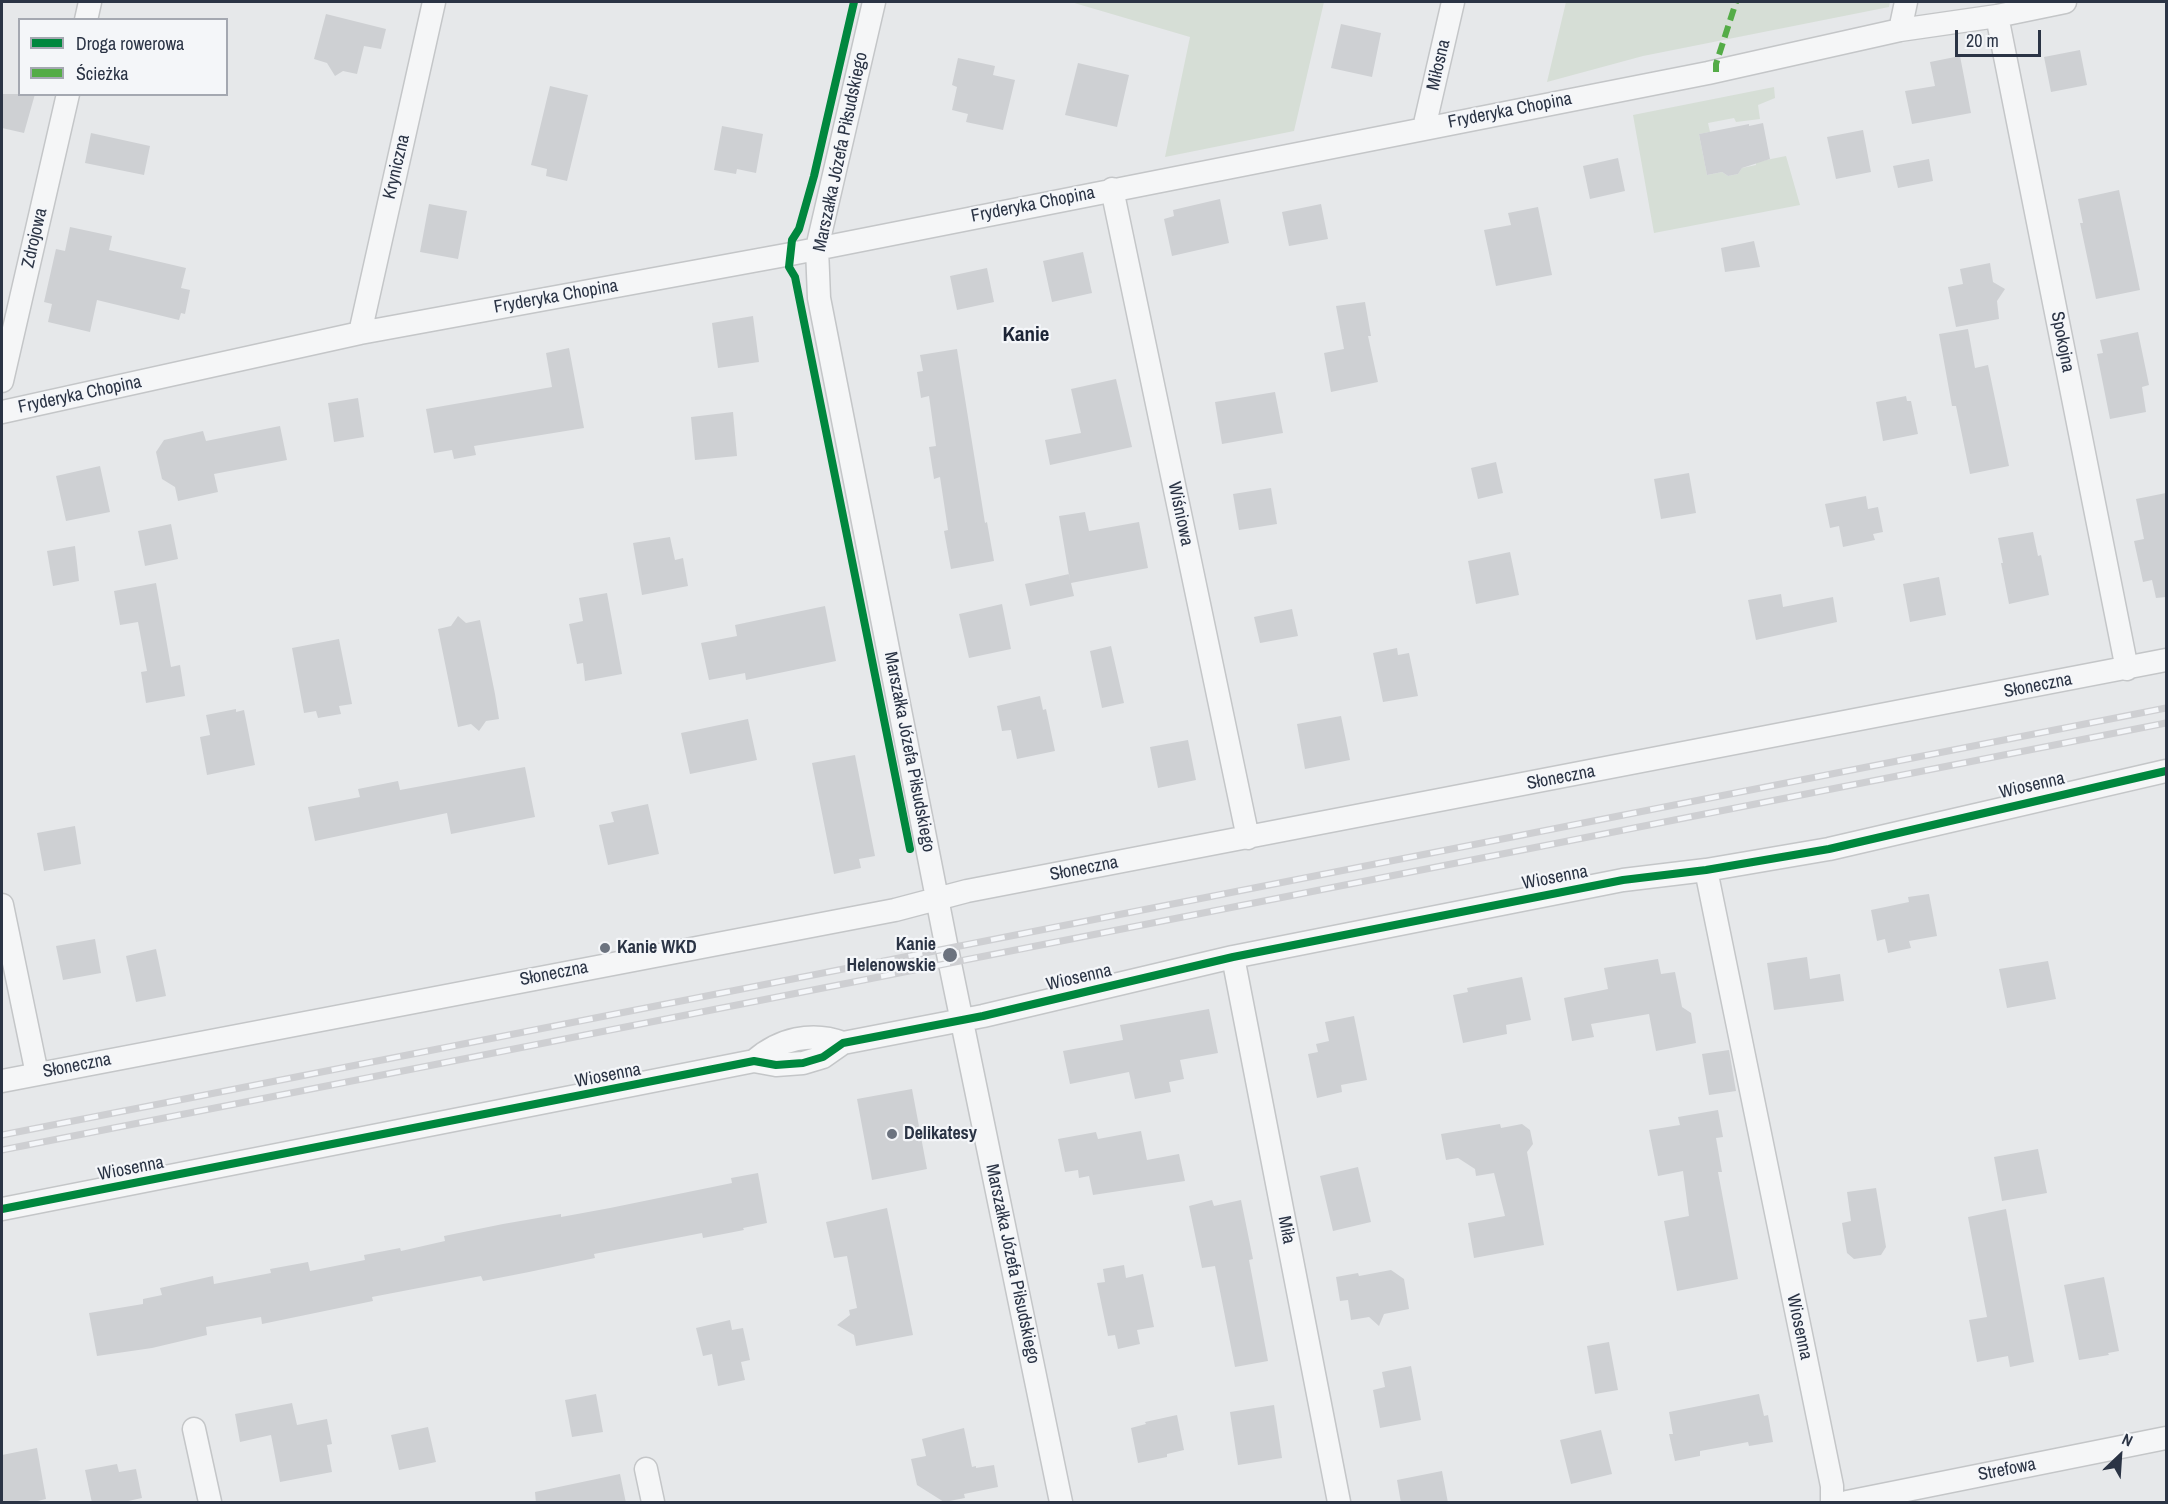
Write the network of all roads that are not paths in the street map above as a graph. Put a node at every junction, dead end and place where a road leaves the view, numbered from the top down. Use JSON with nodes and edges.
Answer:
{"nodes":[{"id":1,"x":90,"y":2,"type":"edge"},
{"id":2,"x":434,"y":2,"type":"edge"},
{"id":3,"x":874,"y":2,"type":"edge"},
{"id":4,"x":1453,"y":2,"type":"edge"},
{"id":5,"x":1906,"y":2,"type":"edge"},
{"id":6,"x":2065,"y":2,"type":"edge"},
{"id":7,"x":1997,"y":16,"type":"junction"},
{"id":8,"x":86,"y":18,"type":"edge"},
{"id":9,"x":1900,"y":30,"type":"junction"},
{"id":10,"x":68,"y":96,"type":"edge"},
{"id":11,"x":1424,"y":128,"type":"junction"},
{"id":12,"x":1112,"y":189,"type":"junction"},
{"id":13,"x":817,"y":248,"type":"junction"},
{"id":14,"x":360,"y":333,"type":"junction"},
{"id":15,"x":2,"y":381,"type":"edge"},
{"id":16,"x":2,"y":412,"type":"edge"},
{"id":17,"x":2166,"y":660,"type":"edge"},
{"id":18,"x":2127,"y":669,"type":"junction"},
{"id":19,"x":2166,"y":771,"type":"edge"},
{"id":20,"x":1248,"y":838,"type":"junction"},
{"id":21,"x":1706,"y":870,"type":"junction"},
{"id":22,"x":939,"y":898,"type":"junction"},
{"id":23,"x":2,"y":905,"type":"edge"},
{"id":24,"x":1233,"y":957,"type":"junction"},
{"id":25,"x":962,"y":1020,"type":"junction"},
{"id":26,"x":37,"y":1074,"type":"junction"},
{"id":27,"x":2,"y":1081,"type":"edge"},
{"id":28,"x":2,"y":1209,"type":"edge"},
{"id":29,"x":194,"y":1429,"type":"dead end"},
{"id":30,"x":2166,"y":1438,"type":"edge"},
{"id":31,"x":646,"y":1469,"type":"dead end"},
{"id":32,"x":210,"y":1503,"type":"edge"},
{"id":33,"x":653,"y":1503,"type":"edge"},
{"id":34,"x":1061,"y":1503,"type":"edge"},
{"id":35,"x":1339,"y":1503,"type":"edge"},
{"id":36,"x":1832,"y":1503,"type":"edge"},
{"id":37,"x":1847,"y":1503,"type":"edge"}],
"edges":[{"from":1,"to":8,"type":"street"},
{"from":2,"to":14,"type":"street","name":"Kryniczna"},
{"from":3,"to":13,"type":"street","name":"Marszałka Józefa Piłsudskiego"},
{"from":4,"to":11,"type":"street","name":"Miłosna"},
{"from":5,"to":9,"type":"street"},
{"from":6,"to":7,"type":"street","name":"Fryderyka Chopina"},
{"from":7,"to":9,"type":"street","name":"Fryderyka Chopina"},
{"from":7,"to":18,"type":"street","name":"Spokojna"},
{"from":9,"to":11,"type":"street","name":"Fryderyka Chopina"},
{"from":10,"to":15,"type":"street","name":"Zdrojowa"},
{"from":11,"to":12,"type":"street","name":"Fryderyka Chopina"},
{"from":12,"to":13,"type":"street","name":"Fryderyka Chopina"},
{"from":12,"to":20,"type":"street","name":"Wiśniowa"},
{"from":13,"to":14,"type":"street","name":"Fryderyka Chopina"},
{"from":13,"to":22,"type":"street","name":"Marszałka Józefa Piłsudskiego"},
{"from":14,"to":16,"type":"street","name":"Fryderyka Chopina"},
{"from":17,"to":18,"type":"street","name":"Słoneczna"},
{"from":18,"to":20,"type":"street","name":"Słoneczna"},
{"from":19,"to":21,"type":"street","name":"Wiosenna"},
{"from":20,"to":22,"type":"street","name":"Słoneczna"},
{"from":21,"to":24,"type":"street","name":"Wiosenna"},
{"from":21,"to":36,"type":"street","name":"Wiosenna"},
{"from":22,"to":25,"type":"street","name":"Marszałka Józefa Piłsudskiego"},
{"from":22,"to":26,"type":"street","name":"Słoneczna"},
{"from":23,"to":26,"type":"street"},
{"from":24,"to":25,"type":"street","name":"Wiosenna"},
{"from":24,"to":35,"type":"street","name":"Miła"},
{"from":25,"to":28,"type":"street","name":"Wiosenna"},
{"from":25,"to":34,"type":"street","name":"Marszałka Józefa Piłsudskiego"},
{"from":26,"to":27,"type":"street","name":"Słoneczna"},
{"from":29,"to":32,"type":"street"},
{"from":30,"to":37,"type":"street","name":"Strefowa"},
{"from":31,"to":33,"type":"street"}]}
